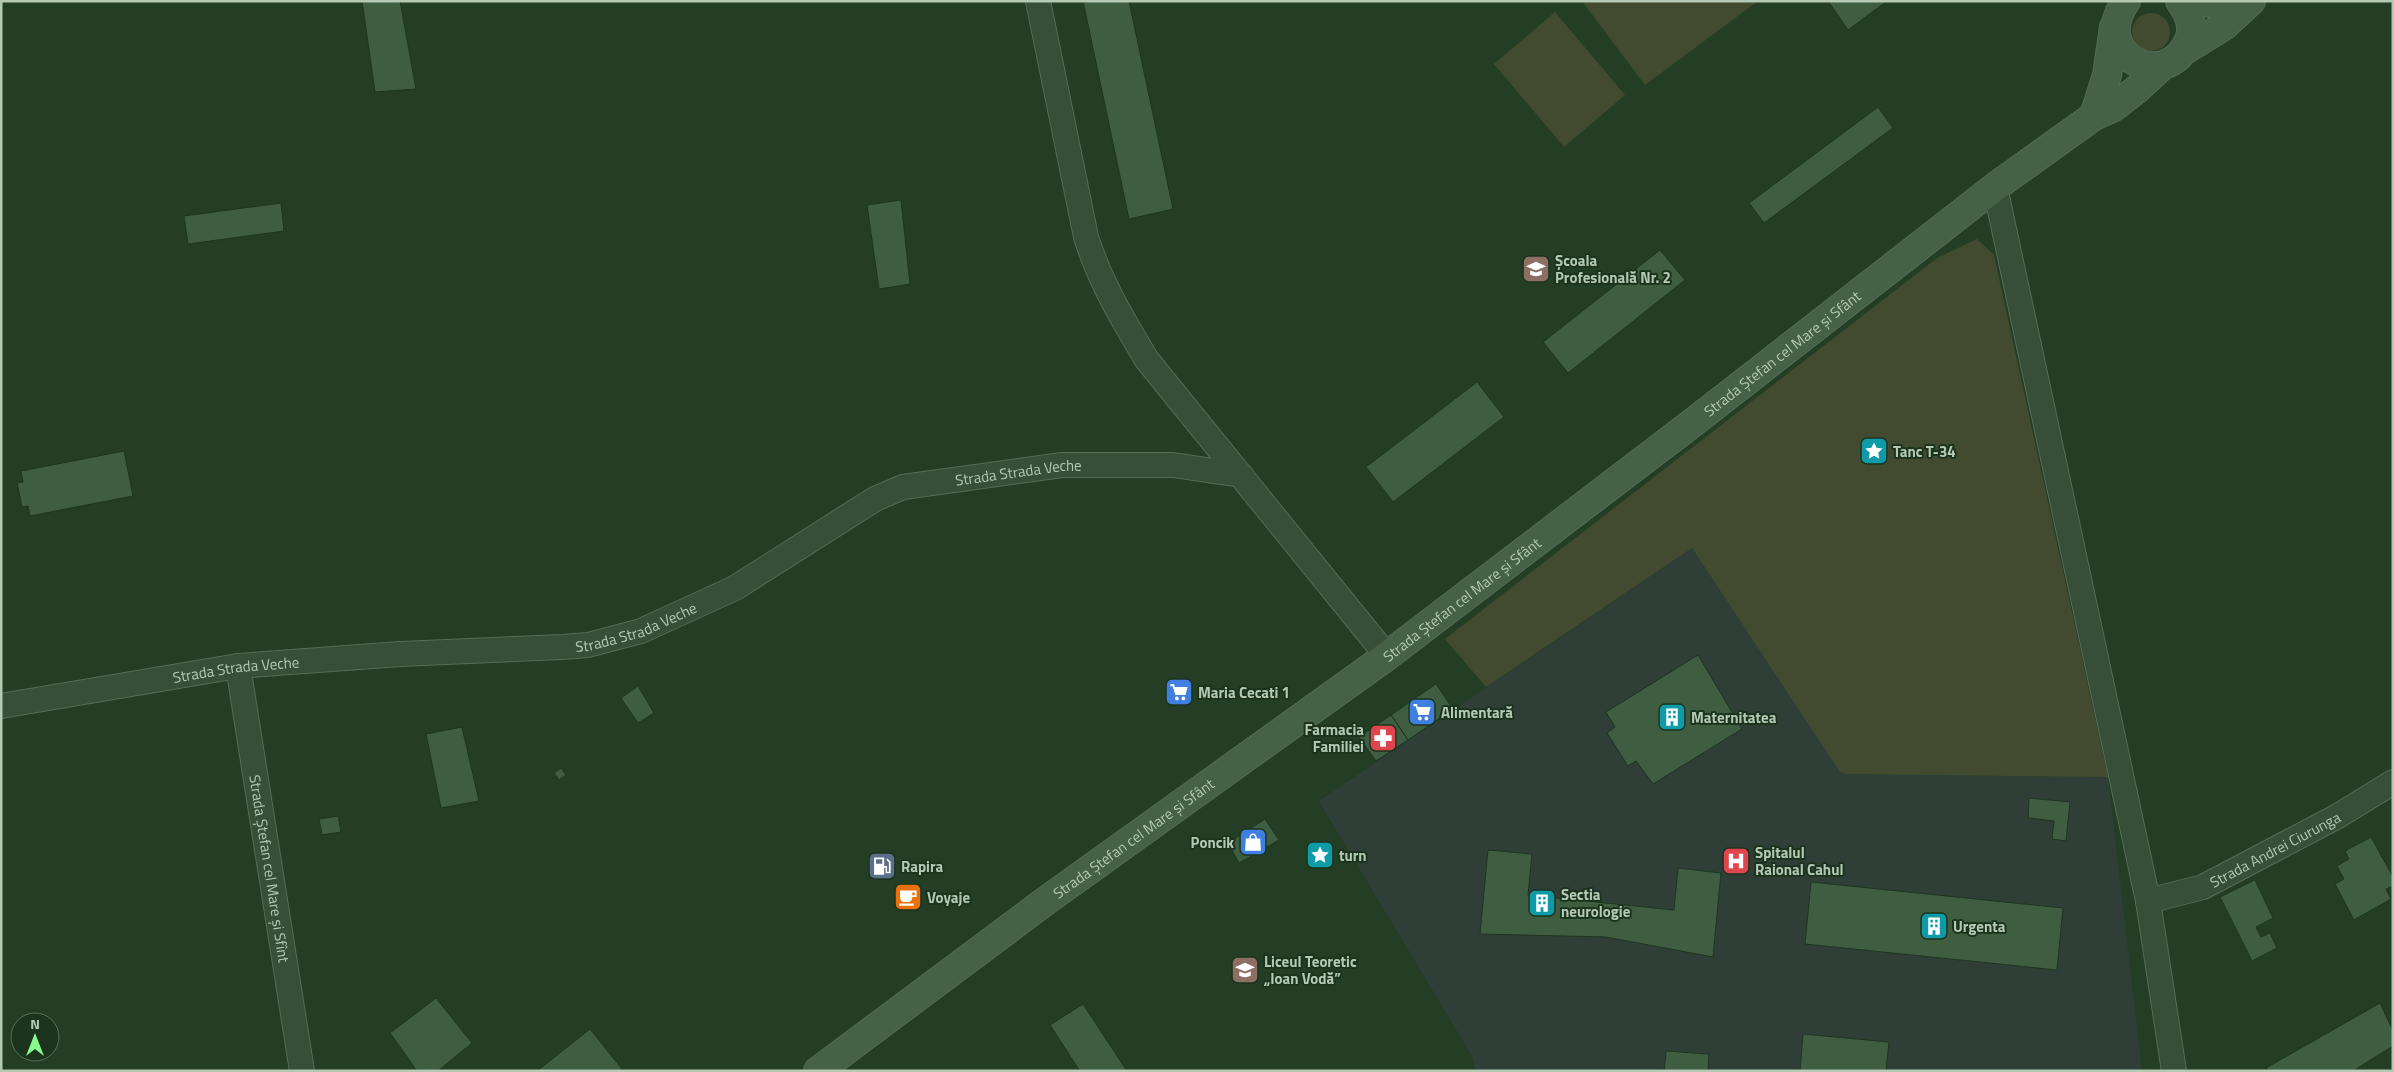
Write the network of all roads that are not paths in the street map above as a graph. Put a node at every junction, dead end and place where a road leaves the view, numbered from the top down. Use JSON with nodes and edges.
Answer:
{"nodes":[{"id":1,"x":1038,"y":1,"type":"edge"},
{"id":2,"x":2126,"y":1,"type":"edge"},
{"id":3,"x":2180,"y":1,"type":"edge"},
{"id":4,"x":2197,"y":1,"type":"edge"},
{"id":5,"x":2217,"y":1,"type":"edge"},
{"id":6,"x":2251,"y":1,"type":"edge"},
{"id":7,"x":2114,"y":27,"type":"junction"},
{"id":8,"x":2185,"y":50,"type":"junction"},
{"id":9,"x":2162,"y":66,"type":"junction"},
{"id":10,"x":2094,"y":116,"type":"junction"},
{"id":11,"x":1995,"y":187,"type":"junction"},
{"id":12,"x":1241,"y":475,"type":"junction"},
{"id":13,"x":1386,"y":656,"type":"junction"},
{"id":14,"x":238,"y":666,"type":"junction"},
{"id":15,"x":1,"y":706,"type":"edge"},
{"id":16,"x":2393,"y":782,"type":"edge"},
{"id":17,"x":2148,"y":901,"type":"junction"},
{"id":18,"x":302,"y":1071,"type":"edge"},
{"id":19,"x":818,"y":1071,"type":"edge"},
{"id":20,"x":2174,"y":1071,"type":"edge"}],
"edges":[{"from":1,"to":12,"type":"street"},
{"from":2,"to":7,"type":"main road"},
{"from":3,"to":8,"type":"main road"},
{"from":4,"to":5,"type":"main road"},
{"from":6,"to":8,"type":"main road","name":"Strada Ștefan cel Mare și Sfânt"},
{"from":7,"to":9,"type":"main road"},
{"from":7,"to":10,"type":"main road"},
{"from":8,"to":9,"type":"main road","name":"Strada Ștefan cel Mare și Sfânt"},
{"from":9,"to":10,"type":"main road","name":"Strada Ștefan cel Mare și Sfânt"},
{"from":10,"to":11,"type":"main road","name":"Strada Ștefan cel Mare și Sfânt"},
{"from":11,"to":13,"type":"main road","name":"Strada Ștefan cel Mare și Sfânt"},
{"from":11,"to":17,"type":"street"},
{"from":12,"to":13,"type":"street"},
{"from":12,"to":14,"type":"street","name":"Strada Strada Veche"},
{"from":13,"to":19,"type":"main road","name":"Strada Ștefan cel Mare și Sfânt"},
{"from":14,"to":15,"type":"street","name":"Strada Strada Veche"},
{"from":14,"to":18,"type":"street","name":"Strada Ștefan cel Mare și Sfînt"},
{"from":16,"to":17,"type":"street","name":"Strada Andrei Ciurunga"},
{"from":17,"to":20,"type":"street"}]}
